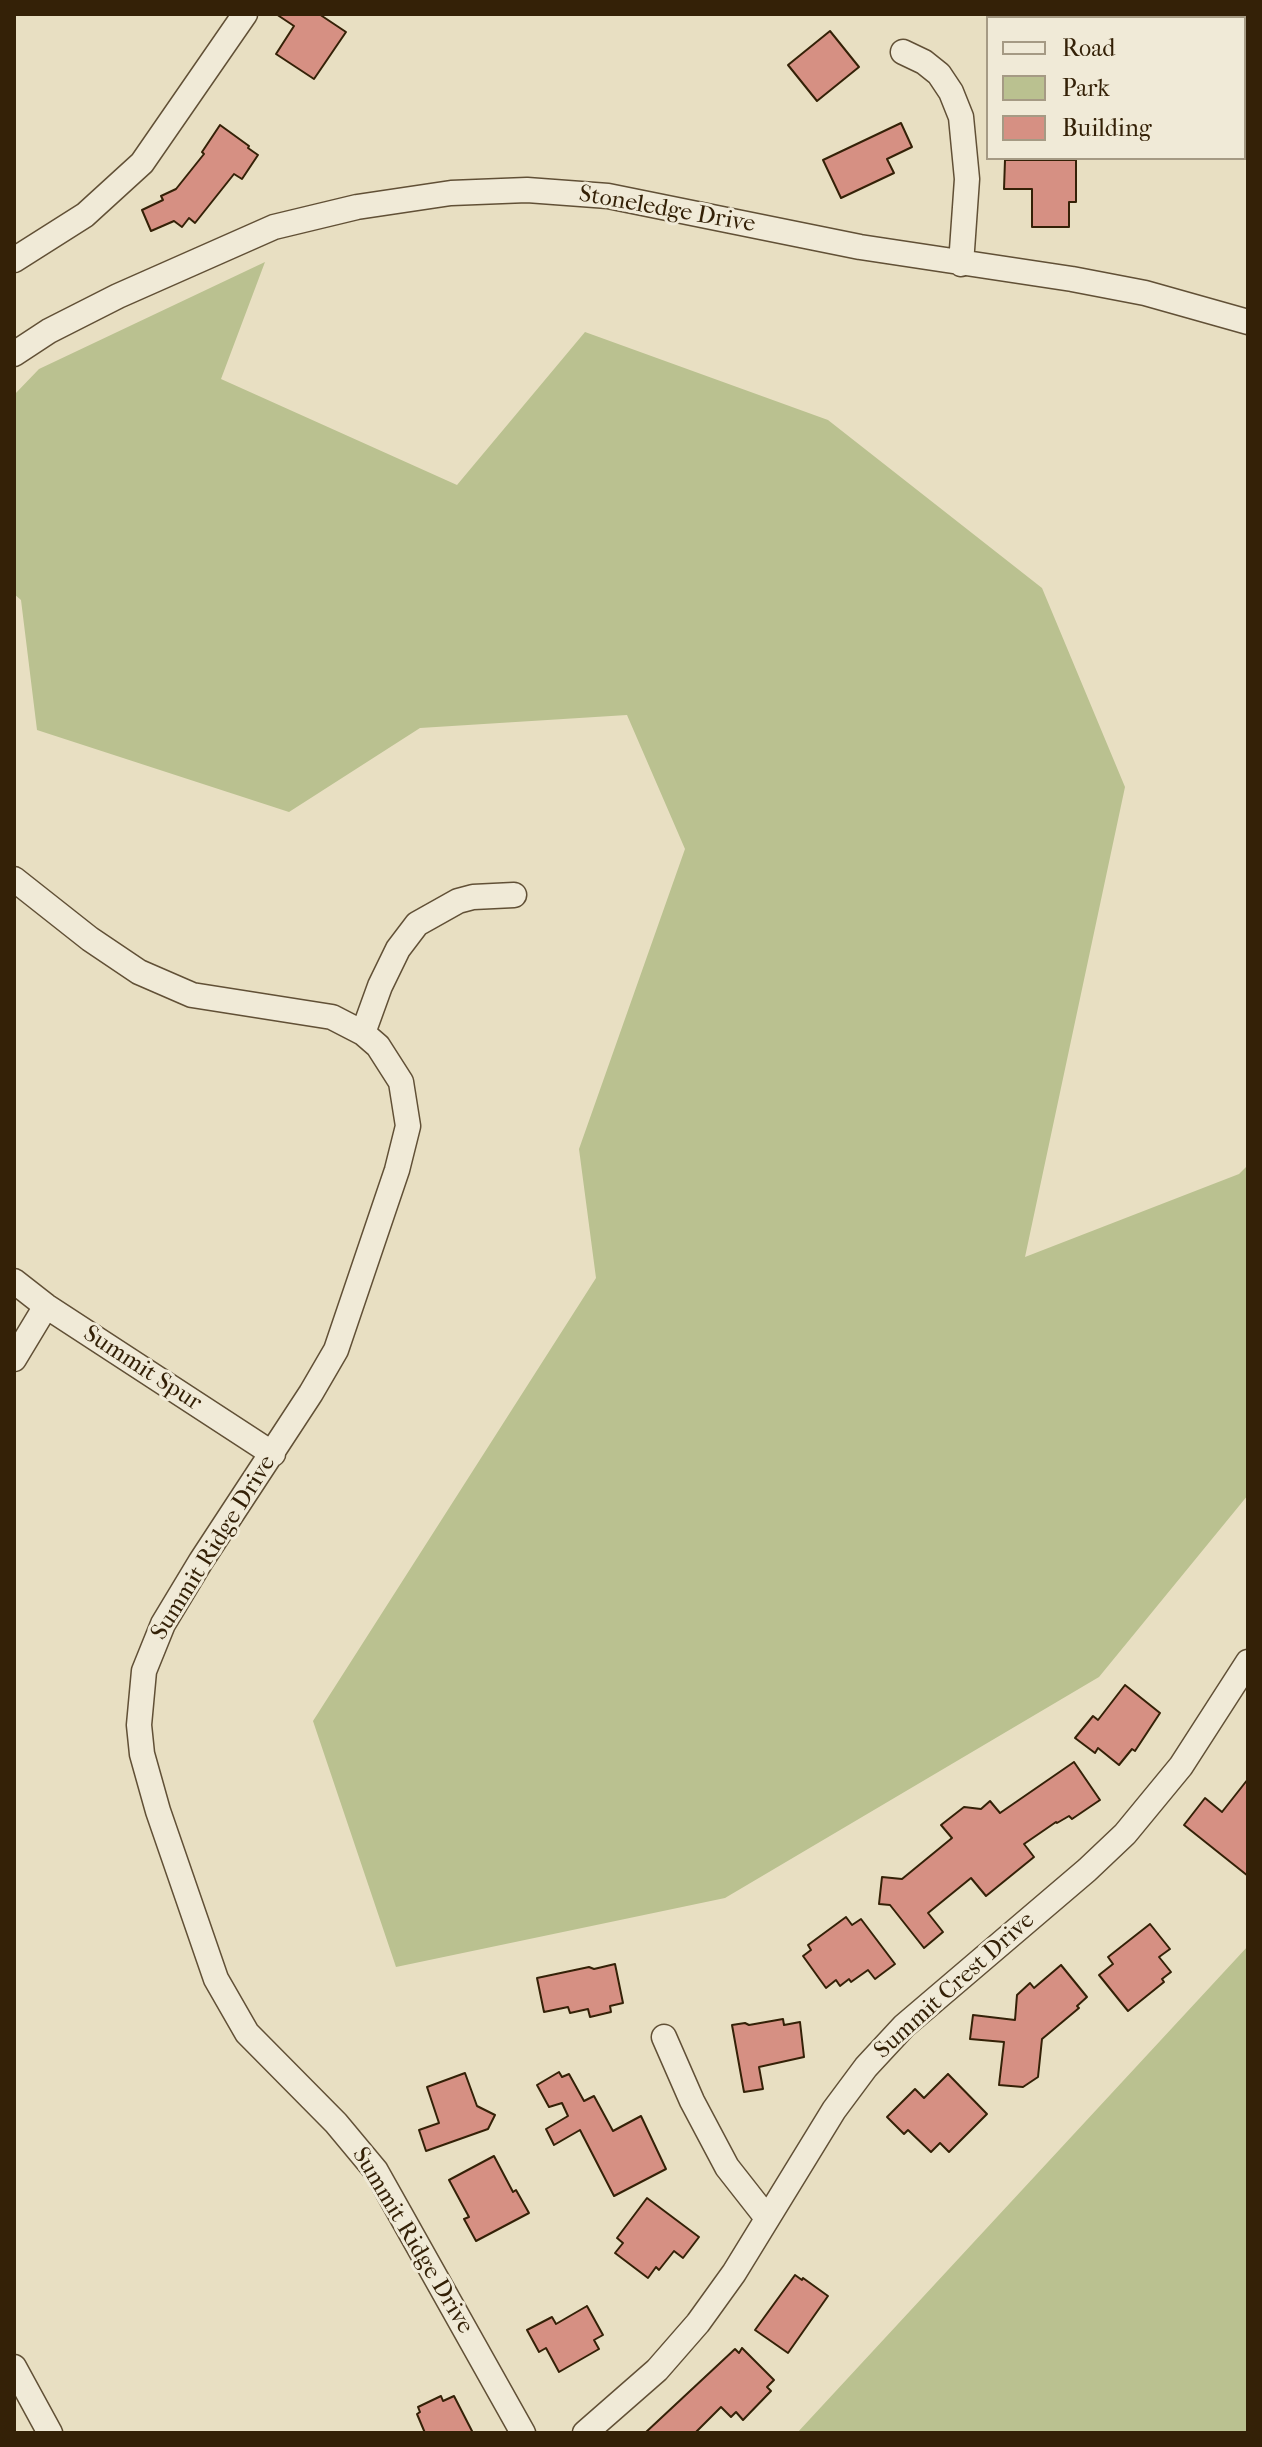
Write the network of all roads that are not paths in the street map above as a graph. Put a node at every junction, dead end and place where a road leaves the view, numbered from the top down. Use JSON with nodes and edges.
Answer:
{"nodes":[{"id":1,"x":245,"y":14,"type":"edge"},
{"id":2,"x":903,"y":52,"type":"dead end"},
{"id":3,"x":14,"y":260,"type":"edge"},
{"id":4,"x":961,"y":264,"type":"junction"},
{"id":5,"x":1248,"y":322,"type":"edge"},
{"id":6,"x":14,"y":354,"type":"edge"},
{"id":7,"x":14,"y":879,"type":"edge"},
{"id":8,"x":514,"y":895,"type":"dead end"},
{"id":9,"x":363,"y":1033,"type":"junction"},
{"id":10,"x":14,"y":1281,"type":"edge"},
{"id":11,"x":46,"y":1306,"type":"junction"},
{"id":12,"x":14,"y":1359,"type":"edge"},
{"id":13,"x":273,"y":1454,"type":"junction"},
{"id":14,"x":1248,"y":1662,"type":"edge"},
{"id":15,"x":664,"y":2037,"type":"dead end"},
{"id":16,"x":767,"y":2218,"type":"junction"},
{"id":17,"x":14,"y":2367,"type":"edge"},
{"id":18,"x":50,"y":2433,"type":"edge"},
{"id":19,"x":523,"y":2433,"type":"edge"},
{"id":20,"x":585,"y":2433,"type":"edge"}],
"edges":[{"from":1,"to":3,"type":"street"},
{"from":2,"to":4,"type":"street"},
{"from":4,"to":5,"type":"street","name":"Stoneledge Drive"},
{"from":4,"to":6,"type":"street","name":"Stoneledge Drive"},
{"from":7,"to":9,"type":"street","name":"Summit Ridge Drive"},
{"from":8,"to":9,"type":"street"},
{"from":9,"to":13,"type":"street","name":"Summit Ridge Drive"},
{"from":10,"to":11,"type":"street","name":"Summit Spur"},
{"from":11,"to":12,"type":"street"},
{"from":11,"to":13,"type":"street","name":"Summit Spur"},
{"from":13,"to":19,"type":"street","name":"Summit Ridge Drive"},
{"from":14,"to":16,"type":"street","name":"Summit Crest Drive"},
{"from":15,"to":16,"type":"street"},
{"from":16,"to":20,"type":"street","name":"Summit Crest Drive"},
{"from":17,"to":18,"type":"street"}]}
